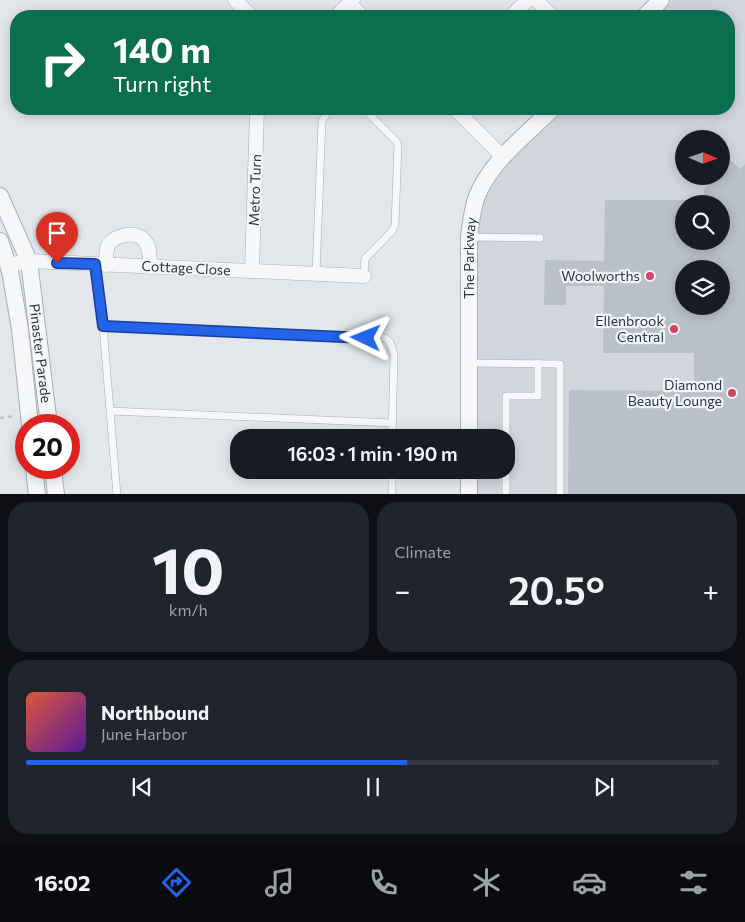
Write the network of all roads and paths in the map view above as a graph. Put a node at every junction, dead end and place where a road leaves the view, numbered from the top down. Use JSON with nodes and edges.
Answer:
{"nodes":[{"id":1,"x":235,"y":0,"type":"edge"},
{"id":2,"x":528,"y":0,"type":"edge"},
{"id":3,"x":536,"y":0,"type":"edge"},
{"id":4,"x":661,"y":0,"type":"edge"},
{"id":5,"x":245,"y":10,"type":"edge"},
{"id":6,"x":517,"y":10,"type":"edge"},
{"id":7,"x":546,"y":10,"type":"edge"},
{"id":8,"x":651,"y":10,"type":"edge"},
{"id":9,"x":257,"y":115,"type":"edge"},
{"id":10,"x":324,"y":115,"type":"edge"},
{"id":11,"x":370,"y":115,"type":"edge"},
{"id":12,"x":460,"y":115,"type":"edge"},
{"id":13,"x":546,"y":115,"type":"edge"},
{"id":14,"x":503,"y":157,"type":"junction"},
{"id":15,"x":0,"y":196,"type":"edge"},
{"id":16,"x":469,"y":237,"type":"junction"},
{"id":17,"x":540,"y":238,"type":"dead end"},
{"id":18,"x":0,"y":241,"type":"edge"},
{"id":19,"x":29,"y":261,"type":"junction"},
{"id":20,"x":8,"y":265,"type":"junction"},
{"id":21,"x":101,"y":265,"type":"junction"},
{"id":22,"x":150,"y":267,"type":"junction"},
{"id":23,"x":252,"y":272,"type":"junction"},
{"id":24,"x":316,"y":274,"type":"junction"},
{"id":25,"x":364,"y":276,"type":"joint"},
{"id":26,"x":103,"y":326,"type":"junction"},
{"id":27,"x":469,"y":363,"type":"junction"},
{"id":28,"x":538,"y":364,"type":"junction"},
{"id":29,"x":111,"y":411,"type":"junction"},
{"id":30,"x":29,"y":414,"type":"edge"},
{"id":31,"x":48,"y":414,"type":"edge"},
{"id":32,"x":392,"y":423,"type":"junction"},
{"id":33,"x":392,"y":429,"type":"edge"},
{"id":34,"x":469,"y":429,"type":"edge"},
{"id":35,"x":506,"y":429,"type":"edge"},
{"id":36,"x":35,"y":479,"type":"edge"},
{"id":37,"x":54,"y":479,"type":"edge"},
{"id":38,"x":392,"y":479,"type":"edge"},
{"id":39,"x":469,"y":479,"type":"edge"},
{"id":40,"x":506,"y":479,"type":"edge"},
{"id":41,"x":37,"y":494,"type":"edge"},
{"id":42,"x":56,"y":494,"type":"edge"},
{"id":43,"x":117,"y":494,"type":"edge"},
{"id":44,"x":392,"y":494,"type":"edge"},
{"id":45,"x":468,"y":494,"type":"edge"},
{"id":46,"x":506,"y":494,"type":"edge"},
{"id":47,"x":560,"y":494,"type":"edge"}],
"edges":[{"from":1,"to":5,"type":"street"},
{"from":2,"to":6,"type":"street"},
{"from":3,"to":7,"type":"street"},
{"from":4,"to":8,"type":"street"},
{"from":9,"to":23,"type":"street","name":"Metro Turn"},
{"from":10,"to":24,"type":"lane"},
{"from":11,"to":25,"type":"lane"},
{"from":12,"to":14,"type":"street"},
{"from":13,"to":14,"type":"street","name":"The Parkway"},
{"from":14,"to":16,"type":"street","name":"The Parkway"},
{"from":15,"to":19,"type":"street","name":"Pinaster Parade"},
{"from":16,"to":17,"type":"lane"},
{"from":16,"to":27,"type":"street","name":"The Parkway"},
{"from":18,"to":20,"type":"street","name":"Pinaster Parade"},
{"from":19,"to":20,"type":"street","name":"Cottage Close"},
{"from":19,"to":21,"type":"street","name":"Cottage Close"},
{"from":19,"to":31,"type":"street","name":"Pinaster Parade"},
{"from":20,"to":30,"type":"street","name":"Pinaster Parade"},
{"from":21,"to":22,"type":"street","name":"Cottage Close"},
{"from":21,"to":22,"type":"street"},
{"from":21,"to":26,"type":"lane"},
{"from":22,"to":23,"type":"street","name":"Cottage Close"},
{"from":23,"to":24,"type":"street","name":"Cottage Close"},
{"from":24,"to":25,"type":"street","name":"Cottage Close"},
{"from":26,"to":29,"type":"lane"},
{"from":26,"to":32,"type":"lane"},
{"from":27,"to":28,"type":"lane"},
{"from":27,"to":34,"type":"street","name":"The Parkway"},
{"from":28,"to":35,"type":"lane"},
{"from":28,"to":47,"type":"lane"},
{"from":29,"to":32,"type":"lane"},
{"from":29,"to":43,"type":"lane"},
{"from":32,"to":33,"type":"lane"},
{"from":36,"to":41,"type":"street"},
{"from":37,"to":42,"type":"street"},
{"from":38,"to":44,"type":"lane"},
{"from":39,"to":45,"type":"street"},
{"from":40,"to":46,"type":"lane"}]}
